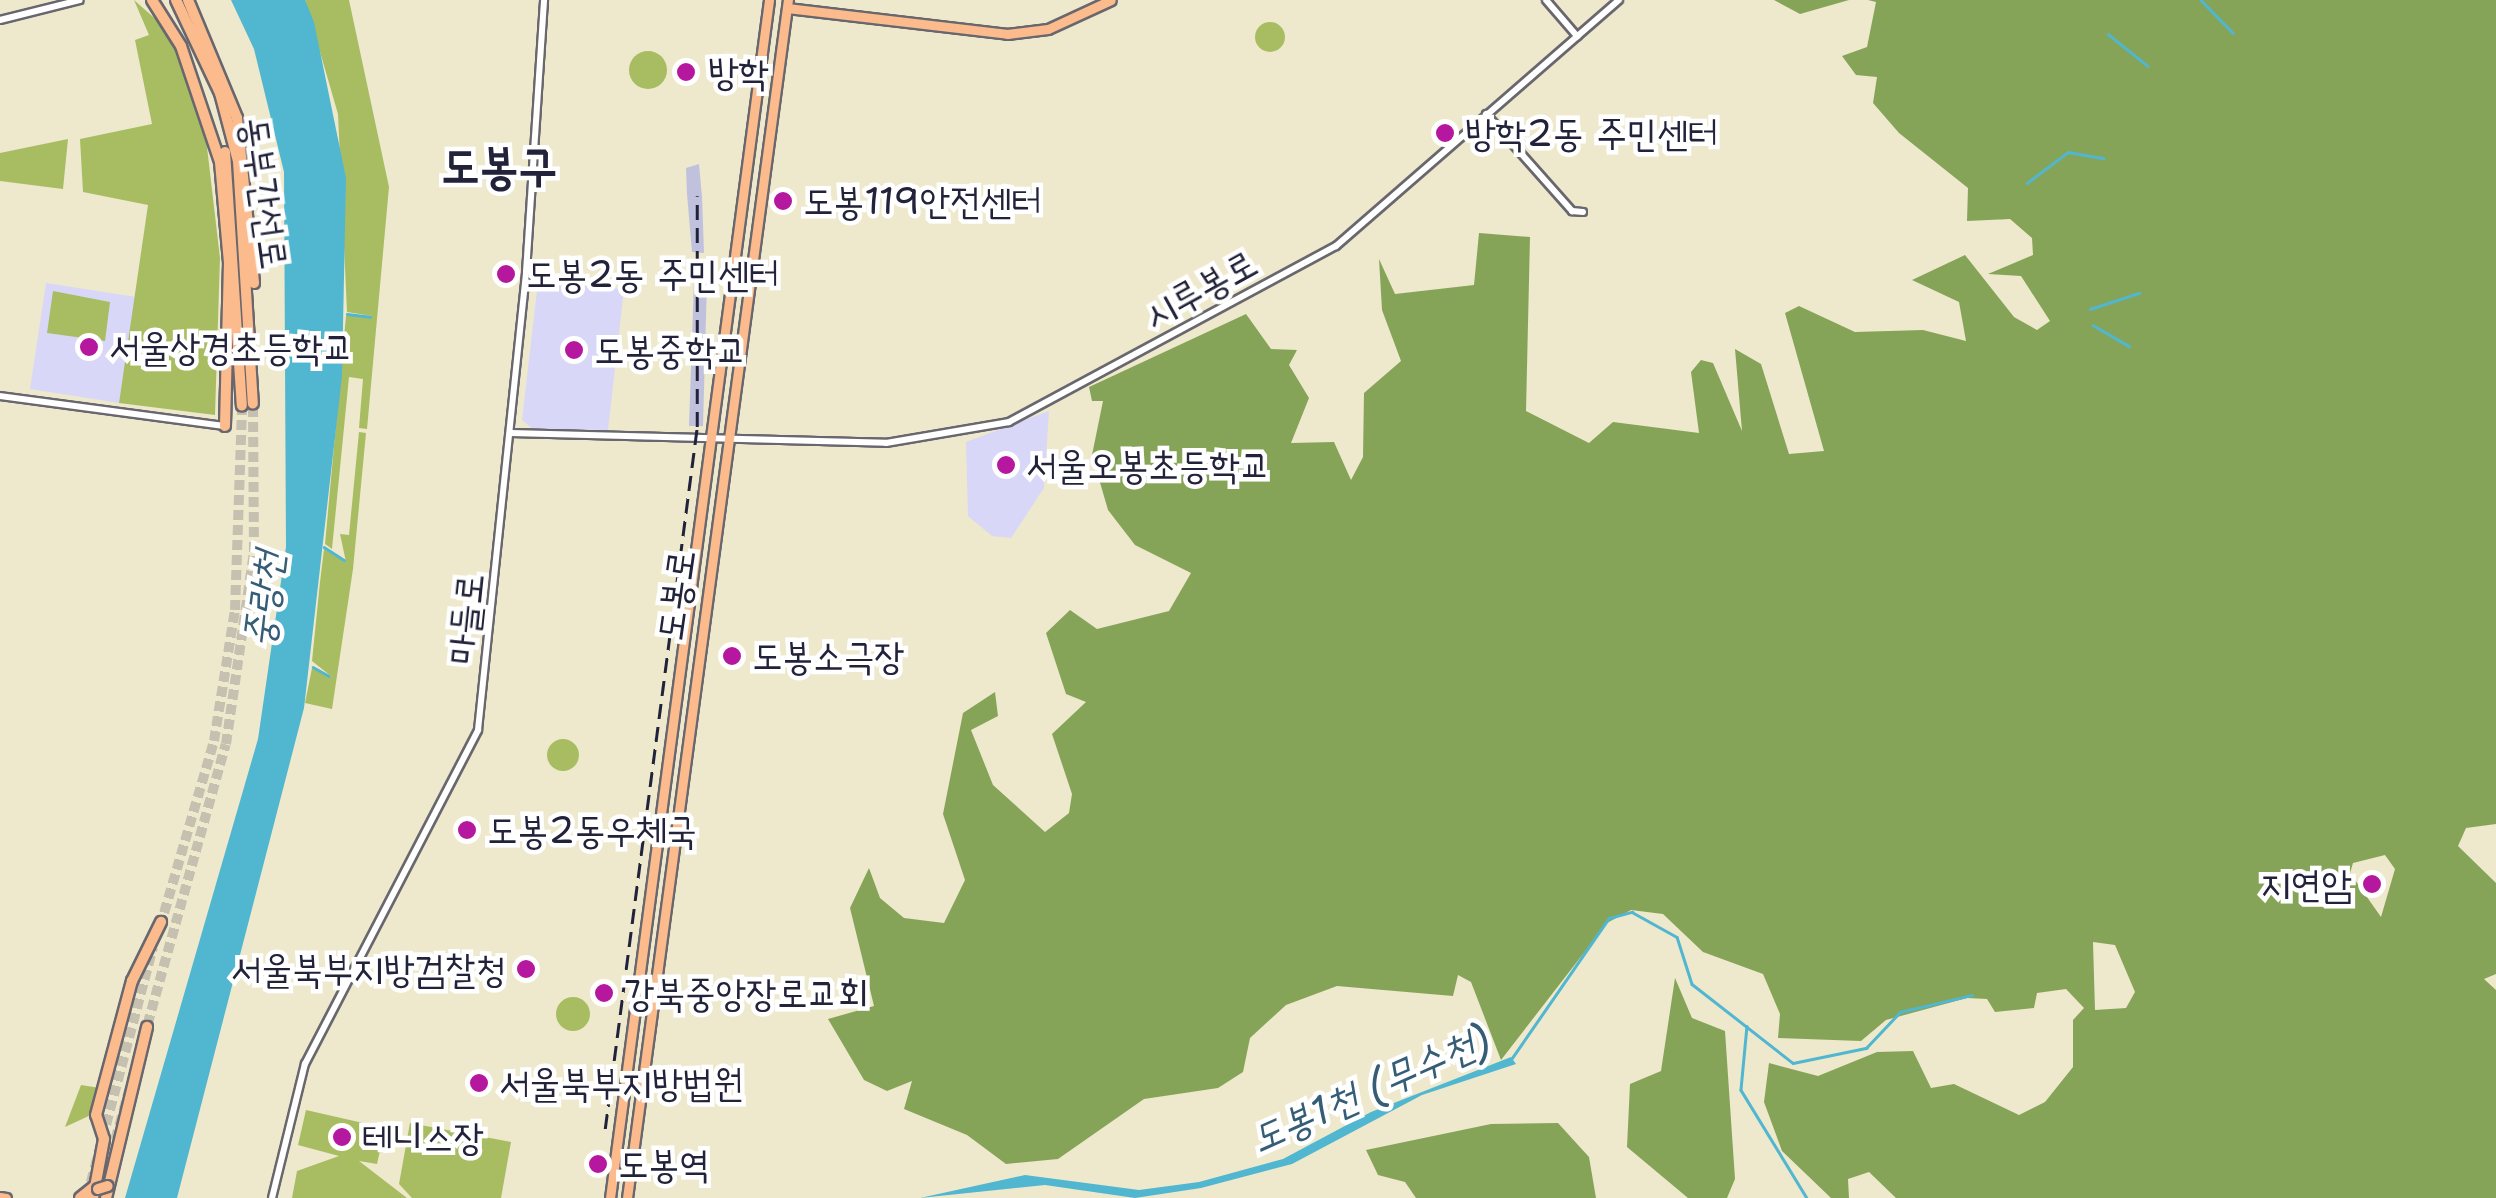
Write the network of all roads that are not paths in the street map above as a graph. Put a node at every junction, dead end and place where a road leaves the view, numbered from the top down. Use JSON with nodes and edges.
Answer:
{"nodes":[{"id":1,"x":80,"y":0,"type":"edge"},
{"id":2,"x":156,"y":0,"type":"edge"},
{"id":3,"x":176,"y":0,"type":"edge"},
{"id":4,"x":188,"y":0,"type":"edge"},
{"id":5,"x":544,"y":0,"type":"edge"},
{"id":6,"x":768,"y":0,"type":"edge"},
{"id":7,"x":1111,"y":0,"type":"edge"},
{"id":8,"x":1546,"y":0,"type":"edge"},
{"id":9,"x":1619,"y":0,"type":"edge"},
{"id":10,"x":787,"y":4,"type":"edge"},
{"id":11,"x":0,"y":20,"type":"edge"},
{"id":12,"x":1576,"y":36,"type":"junction"},
{"id":13,"x":1486,"y":114,"type":"junction"},
{"id":14,"x":1583,"y":212,"type":"dead end"},
{"id":15,"x":252,"y":369,"type":"junction"},
{"id":16,"x":0,"y":396,"type":"edge"},
{"id":17,"x":225,"y":426,"type":"joint"},
{"id":18,"x":512,"y":433,"type":"junction"},
{"id":19,"x":710,"y":438,"type":"junction"},
{"id":20,"x":728,"y":438,"type":"junction"},
{"id":21,"x":161,"y":922,"type":"tunnel mouth"},
{"id":22,"x":147,"y":1027,"type":"dead end"},
{"id":23,"x":100,"y":1191,"type":"edge"},
{"id":24,"x":80,"y":1198,"type":"edge"},
{"id":25,"x":272,"y":1198,"type":"edge"},
{"id":26,"x":610,"y":1198,"type":"edge"},
{"id":27,"x":627,"y":1198,"type":"edge"}],
"edges":[{"from":1,"to":11,"type":"street"},
{"from":2,"to":15,"type":"highway","name":"동부간선로"},
{"from":2,"to":17,"type":"highway"},
{"from":3,"to":15,"type":"highway","name":"동부간선로"},
{"from":4,"to":15,"type":"highway"},
{"from":5,"to":18,"type":"street","name":"마들로"},
{"from":6,"to":19,"type":"main road","name":"도봉로"},
{"from":7,"to":10,"type":"main road"},
{"from":8,"to":12,"type":"street"},
{"from":9,"to":12,"type":"street","name":"시루봉로"},
{"from":10,"to":20,"type":"main road","name":"도봉로"},
{"from":12,"to":13,"type":"street","name":"시루봉로"},
{"from":13,"to":14,"type":"street"},
{"from":13,"to":20,"type":"street","name":"시루봉로"},
{"from":16,"to":17,"type":"street"},
{"from":18,"to":19,"type":"street","name":"시루봉로"},
{"from":18,"to":25,"type":"street","name":"마들로"},
{"from":19,"to":20,"type":"street","name":"시루봉로"},
{"from":19,"to":26,"type":"main road","name":"도봉로"},
{"from":20,"to":27,"type":"main road","name":"도봉로"},
{"from":21,"to":23,"type":"highway"},
{"from":22,"to":23,"type":"highway"},
{"from":23,"to":24,"type":"highway"}]}
